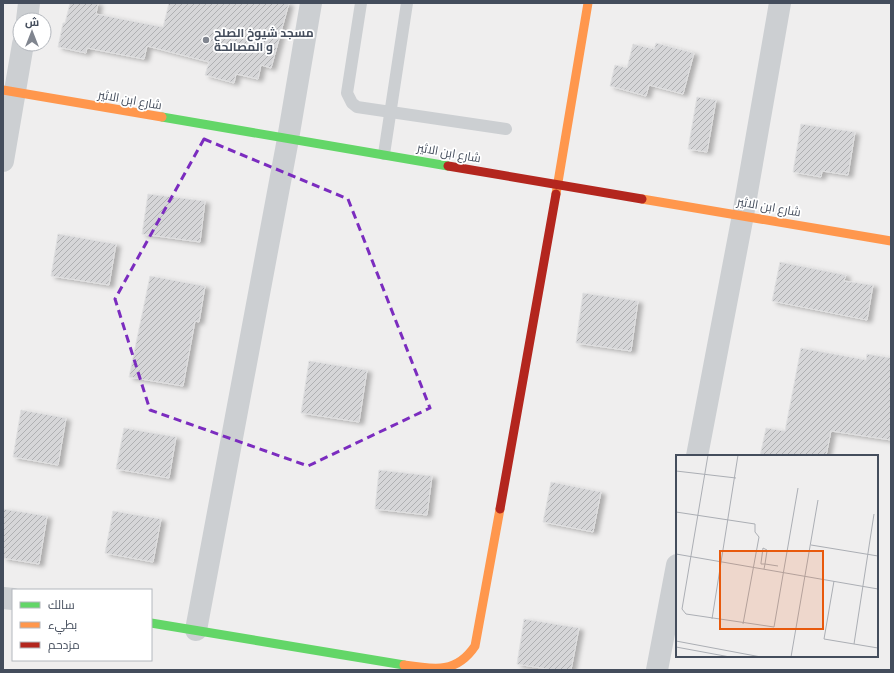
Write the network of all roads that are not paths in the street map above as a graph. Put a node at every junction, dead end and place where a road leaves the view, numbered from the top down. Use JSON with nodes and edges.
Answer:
{"nodes":[{"id":1,"x":312,"y":3,"type":"edge"},
{"id":2,"x":361,"y":3,"type":"edge"},
{"id":3,"x":407,"y":3,"type":"edge"},
{"id":4,"x":588,"y":3,"type":"edge"},
{"id":5,"x":780,"y":3,"type":"edge"},
{"id":6,"x":21,"y":52,"type":"edge"},
{"id":7,"x":9,"y":91,"type":"edge"},
{"id":8,"x":391,"y":112,"type":"junction"},
{"id":9,"x":506,"y":129,"type":"dead end"},
{"id":10,"x":288,"y":139,"type":"junction"},
{"id":11,"x":384,"y":154,"type":"junction"},
{"id":12,"x":3,"y":161,"type":"edge"},
{"id":13,"x":558,"y":184,"type":"junction"},
{"id":14,"x":742,"y":215,"type":"junction"},
{"id":15,"x":891,"y":241,"type":"edge"},
{"id":16,"x":697,"y":455,"type":"edge"},
{"id":17,"x":676,"y":570,"type":"edge"},
{"id":18,"x":152,"y":622,"type":"edge"},
{"id":19,"x":196,"y":630,"type":"junction"},
{"id":20,"x":657,"y":670,"type":"edge"}],
"edges":[{"from":1,"to":10,"type":"street"},
{"from":2,"to":8,"type":"lane"},
{"from":3,"to":8,"type":"lane"},
{"from":4,"to":13,"type":"street"},
{"from":5,"to":14,"type":"street"},
{"from":6,"to":7,"type":"street"},
{"from":7,"to":10,"type":"street","name":"شارع ابن الاثير"},
{"from":7,"to":12,"type":"street"},
{"from":8,"to":9,"type":"lane"},
{"from":8,"to":11,"type":"lane"},
{"from":10,"to":11,"type":"street","name":"شارع ابن الاثير"},
{"from":10,"to":19,"type":"street"},
{"from":11,"to":13,"type":"street","name":"شارع ابن الاثير"},
{"from":13,"to":14,"type":"street","name":"شارع ابن الاثير"},
{"from":13,"to":19,"type":"street"},
{"from":14,"to":15,"type":"street","name":"شارع ابن الاثير"},
{"from":14,"to":16,"type":"street"},
{"from":17,"to":20,"type":"street"},
{"from":18,"to":19,"type":"street"}]}
